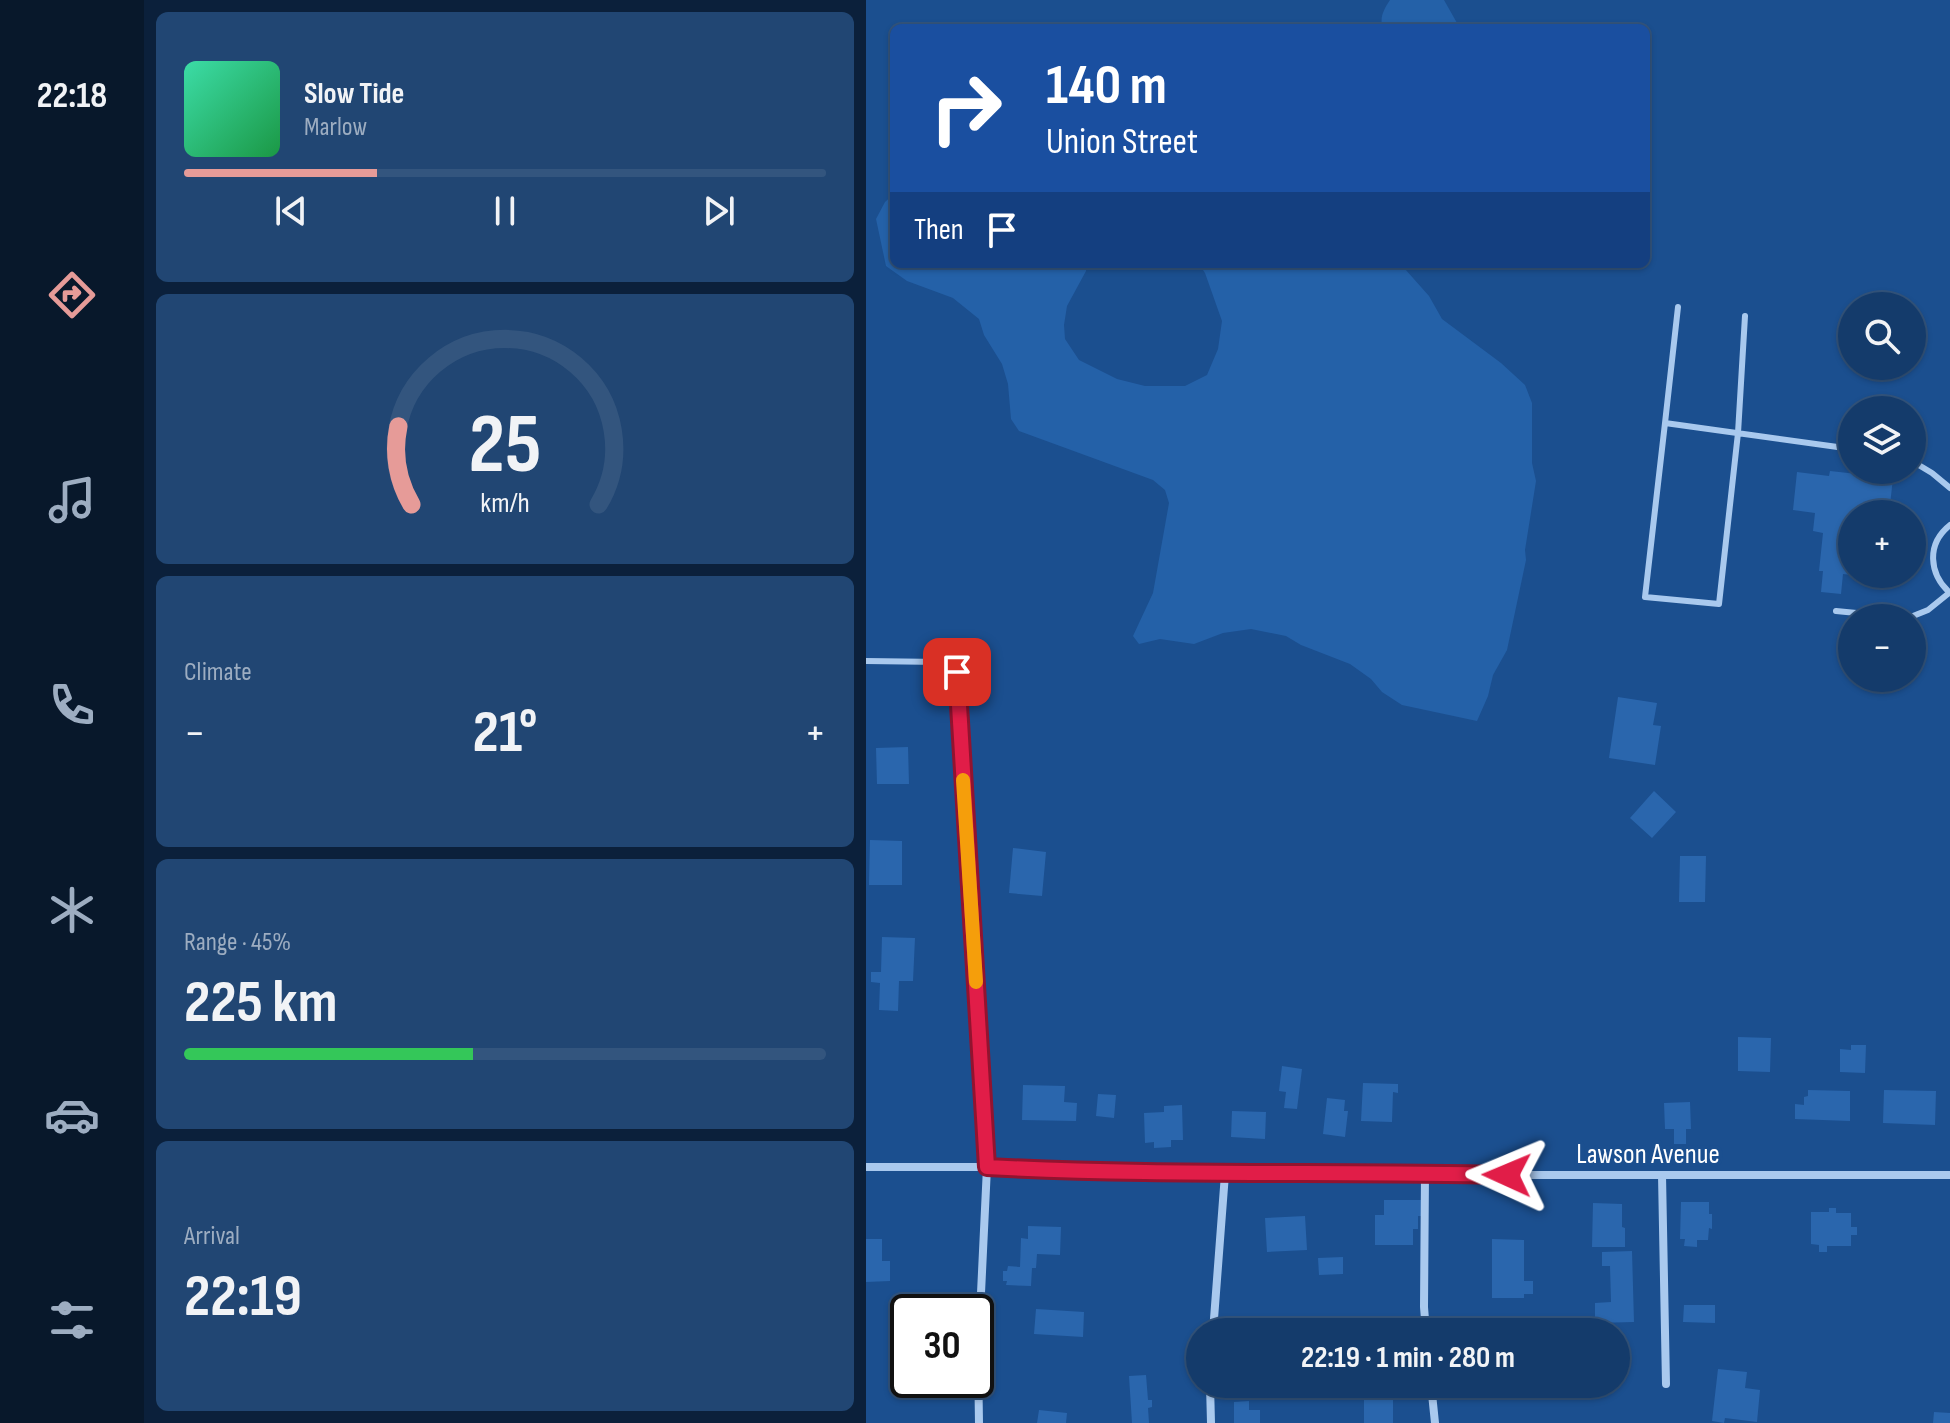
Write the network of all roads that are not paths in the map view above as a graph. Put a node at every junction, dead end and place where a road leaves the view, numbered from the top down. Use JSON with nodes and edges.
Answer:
{"nodes":[{"id":1,"x":1678,"y":307,"type":"dead end"},
{"id":2,"x":1745,"y":316,"type":"dead end"},
{"id":3,"x":1665,"y":423,"type":"junction"},
{"id":4,"x":1738,"y":433,"type":"junction"},
{"id":5,"x":1838,"y":447,"type":"edge"},
{"id":6,"x":1926,"y":469,"type":"edge"},
{"id":7,"x":1950,"y":488,"type":"edge"},
{"id":8,"x":1950,"y":525,"type":"edge"},
{"id":9,"x":1950,"y":593,"type":"edge"},
{"id":10,"x":1836,"y":611,"type":"dead end"},
{"id":11,"x":866,"y":661,"type":"edge"},
{"id":12,"x":957,"y":672,"type":"joint"},
{"id":13,"x":866,"y":1167,"type":"edge"},
{"id":14,"x":987,"y":1167,"type":"junction"},
{"id":15,"x":1425,"y":1173,"type":"junction"},
{"id":16,"x":1225,"y":1174,"type":"junction"},
{"id":17,"x":1662,"y":1175,"type":"junction"},
{"id":18,"x":1950,"y":1175,"type":"edge"},
{"id":19,"x":1214,"y":1318,"type":"edge"},
{"id":20,"x":1425,"y":1318,"type":"edge"},
{"id":21,"x":1666,"y":1384,"type":"dead end"},
{"id":22,"x":1210,"y":1398,"type":"edge"},
{"id":23,"x":1432,"y":1398,"type":"edge"},
{"id":24,"x":979,"y":1423,"type":"edge"},
{"id":25,"x":1211,"y":1423,"type":"edge"},
{"id":26,"x":1435,"y":1423,"type":"edge"}],
"edges":[{"from":1,"to":3,"type":"lane"},
{"from":2,"to":4,"type":"lane"},
{"from":3,"to":4,"type":"lane"},
{"from":3,"to":4,"type":"lane"},
{"from":4,"to":5,"type":"lane"},
{"from":6,"to":7,"type":"lane"},
{"from":8,"to":9,"type":"lane"},
{"from":9,"to":10,"type":"lane"},
{"from":11,"to":12,"type":"lane"},
{"from":12,"to":14,"type":"street"},
{"from":13,"to":14,"type":"street","name":"Lawson Avenue"},
{"from":14,"to":16,"type":"street","name":"Lawson Avenue"},
{"from":14,"to":24,"type":"street"},
{"from":15,"to":16,"type":"street","name":"Lawson Avenue"},
{"from":15,"to":17,"type":"street","name":"Lawson Avenue"},
{"from":15,"to":20,"type":"street"},
{"from":16,"to":19,"type":"street"},
{"from":17,"to":18,"type":"street","name":"Lawson Avenue"},
{"from":17,"to":21,"type":"street"},
{"from":22,"to":25,"type":"street"},
{"from":23,"to":26,"type":"street"}]}
